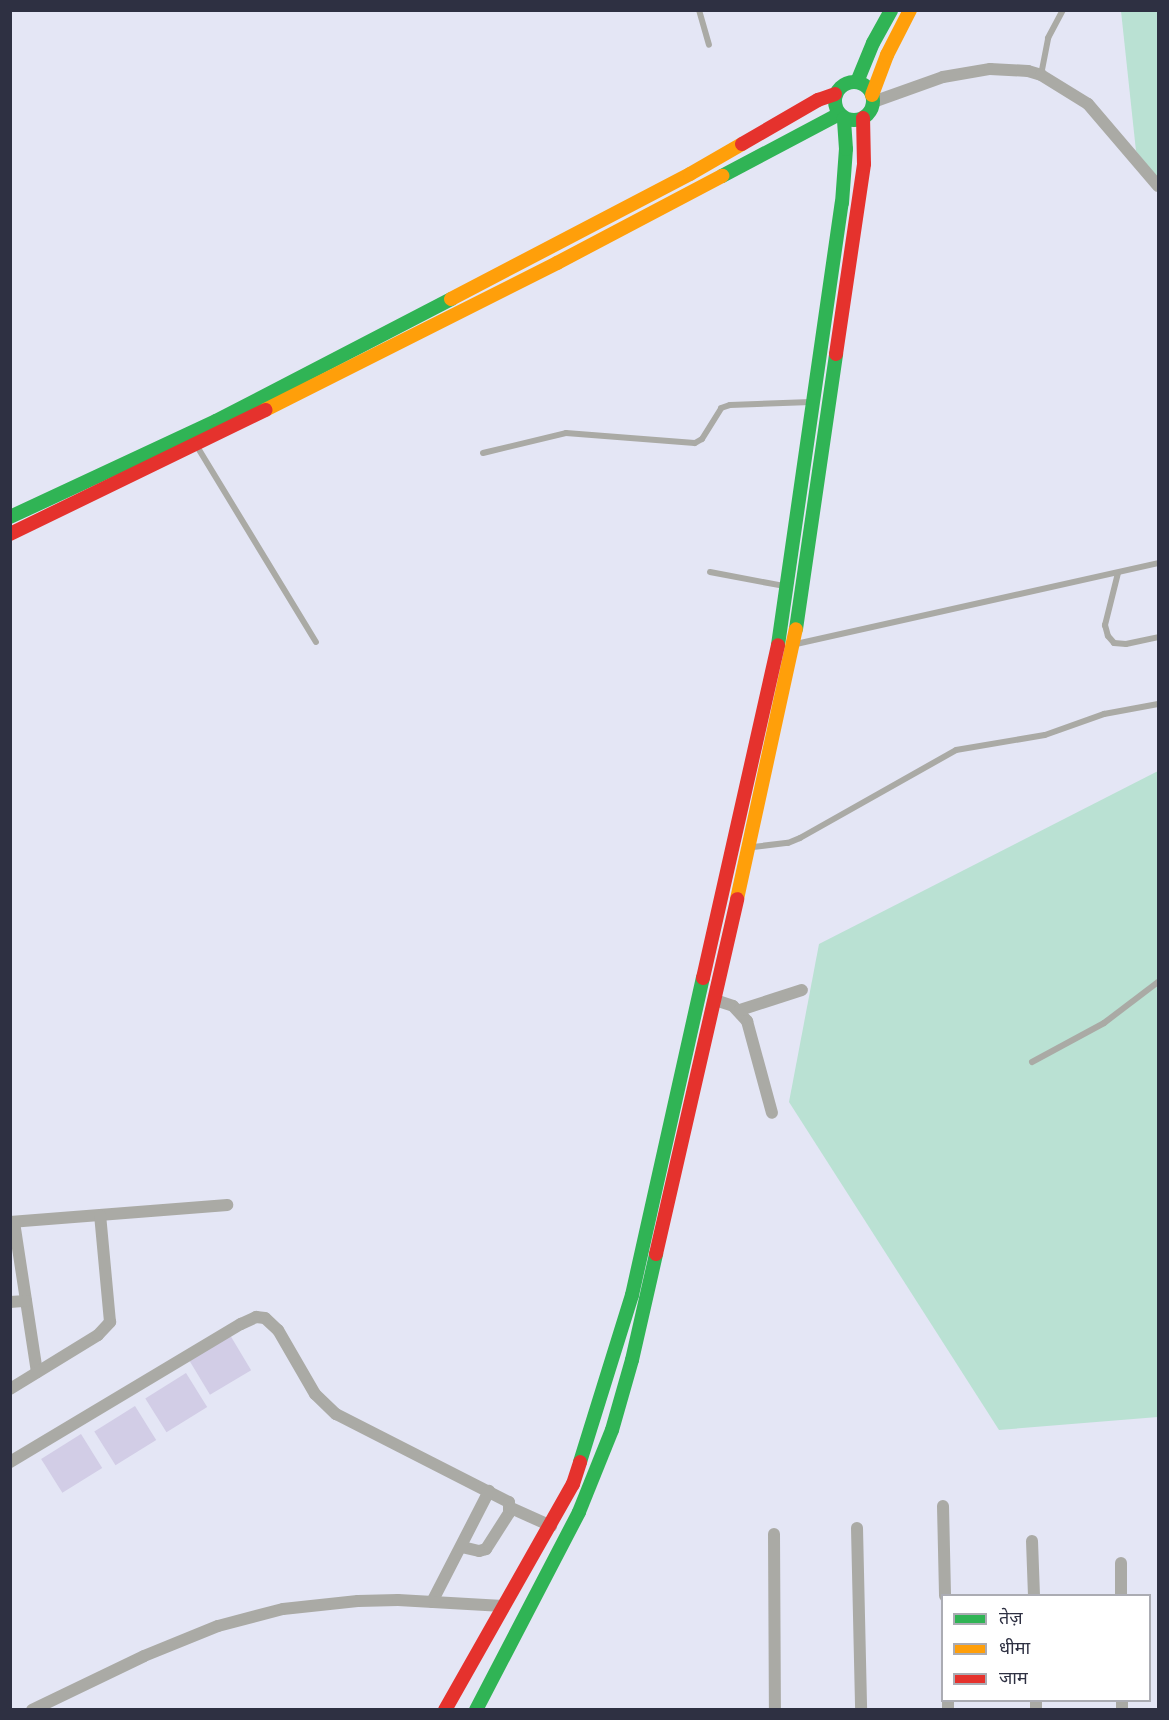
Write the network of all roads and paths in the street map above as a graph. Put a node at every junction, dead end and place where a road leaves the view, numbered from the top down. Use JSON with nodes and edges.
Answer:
{"nodes":[{"id":1,"x":699,"y":10,"type":"edge"},
{"id":2,"x":891,"y":10,"type":"edge"},
{"id":3,"x":910,"y":10,"type":"edge"},
{"id":4,"x":1063,"y":10,"type":"edge"},
{"id":5,"x":709,"y":45,"type":"dead end"},
{"id":6,"x":1041,"y":75,"type":"junction"},
{"id":7,"x":857,"y":82,"type":"junction"},
{"id":8,"x":835,"y":94,"type":"junction"},
{"id":9,"x":873,"y":98,"type":"junction"},
{"id":10,"x":841,"y":116,"type":"junction"},
{"id":11,"x":864,"y":118,"type":"junction"},
{"id":12,"x":1158,"y":186,"type":"edge"},
{"id":13,"x":815,"y":402,"type":"junction"},
{"id":14,"x":196,"y":445,"type":"junction"},
{"id":15,"x":483,"y":453,"type":"dead end"},
{"id":16,"x":10,"y":517,"type":"edge"},
{"id":17,"x":10,"y":534,"type":"edge"},
{"id":18,"x":1158,"y":563,"type":"edge"},
{"id":19,"x":710,"y":572,"type":"dead end"},
{"id":20,"x":1118,"y":573,"type":"junction"},
{"id":21,"x":787,"y":586,"type":"junction"},
{"id":22,"x":802,"y":590,"type":"junction"},
{"id":23,"x":1158,"y":637,"type":"edge"},
{"id":24,"x":316,"y":642,"type":"dead end"},
{"id":25,"x":794,"y":644,"type":"junction"},
{"id":26,"x":1158,"y":704,"type":"edge"},
{"id":27,"x":749,"y":848,"type":"junction"},
{"id":28,"x":1158,"y":982,"type":"edge"},
{"id":29,"x":802,"y":990,"type":"dead end"},
{"id":30,"x":715,"y":1000,"type":"junction"},
{"id":31,"x":740,"y":1010,"type":"junction"},
{"id":32,"x":1032,"y":1062,"type":"dead end"},
{"id":33,"x":772,"y":1113,"type":"dead end"},
{"id":34,"x":227,"y":1205,"type":"dead end"},
{"id":35,"x":100,"y":1215,"type":"junction"},
{"id":36,"x":12,"y":1222,"type":"edge"},
{"id":37,"x":26,"y":1301,"type":"junction"},
{"id":38,"x":10,"y":1302,"type":"edge"},
{"id":39,"x":37,"y":1372,"type":"junction"},
{"id":40,"x":10,"y":1389,"type":"edge"},
{"id":41,"x":10,"y":1462,"type":"edge"},
{"id":42,"x":489,"y":1491,"type":"junction"},
{"id":43,"x":943,"y":1506,"type":"dead end"},
{"id":44,"x":511,"y":1508,"type":"junction"},
{"id":45,"x":551,"y":1526,"type":"junction"},
{"id":46,"x":857,"y":1528,"type":"dead end"},
{"id":47,"x":774,"y":1534,"type":"dead end"},
{"id":48,"x":1032,"y":1541,"type":"dead end"},
{"id":49,"x":461,"y":1547,"type":"junction"},
{"id":50,"x":1121,"y":1563,"type":"dead end"},
{"id":51,"x":945,"y":1594,"type":"edge"},
{"id":52,"x":1034,"y":1594,"type":"edge"},
{"id":53,"x":1121,"y":1594,"type":"edge"},
{"id":54,"x":432,"y":1602,"type":"junction"},
{"id":55,"x":503,"y":1606,"type":"junction"},
{"id":56,"x":492,"y":1627,"type":"junction"},
{"id":57,"x":514,"y":1638,"type":"junction"},
{"id":58,"x":32,"y":1710,"type":"edge"},
{"id":59,"x":445,"y":1710,"type":"edge"},
{"id":60,"x":476,"y":1710,"type":"edge"},
{"id":61,"x":775,"y":1710,"type":"edge"},
{"id":62,"x":861,"y":1710,"type":"edge"}],
"edges":[{"from":1,"to":5,"type":"lane"},
{"from":2,"to":7,"type":"street"},
{"from":3,"to":9,"type":"street"},
{"from":4,"to":6,"type":"lane"},
{"from":6,"to":9,"type":"street"},
{"from":6,"to":12,"type":"street"},
{"from":7,"to":8,"type":"street"},
{"from":7,"to":9,"type":"street"},
{"from":8,"to":10,"type":"street"},
{"from":8,"to":16,"type":"street"},
{"from":9,"to":11,"type":"street"},
{"from":10,"to":11,"type":"street"},
{"from":10,"to":13,"type":"street"},
{"from":10,"to":14,"type":"street"},
{"from":11,"to":22,"type":"street"},
{"from":13,"to":15,"type":"lane"},
{"from":13,"to":21,"type":"street"},
{"from":14,"to":17,"type":"street"},
{"from":14,"to":24,"type":"lane"},
{"from":18,"to":20,"type":"lane"},
{"from":19,"to":21,"type":"lane"},
{"from":20,"to":23,"type":"lane"},
{"from":20,"to":25,"type":"lane"},
{"from":21,"to":22,"type":"lane"},
{"from":21,"to":45,"type":"street"},
{"from":22,"to":25,"type":"street"},
{"from":25,"to":27,"type":"street"},
{"from":26,"to":27,"type":"lane"},
{"from":27,"to":30,"type":"street"},
{"from":28,"to":32,"type":"lane"},
{"from":29,"to":31,"type":"street"},
{"from":30,"to":31,"type":"street"},
{"from":30,"to":57,"type":"street"},
{"from":31,"to":33,"type":"street"},
{"from":34,"to":35,"type":"street"},
{"from":35,"to":36,"type":"street"},
{"from":35,"to":39,"type":"street"},
{"from":36,"to":37,"type":"street"},
{"from":37,"to":38,"type":"street"},
{"from":37,"to":39,"type":"street"},
{"from":39,"to":40,"type":"street"},
{"from":41,"to":42,"type":"street"},
{"from":42,"to":44,"type":"street"},
{"from":42,"to":49,"type":"street"},
{"from":43,"to":51,"type":"street"},
{"from":44,"to":45,"type":"street"},
{"from":44,"to":49,"type":"street"},
{"from":45,"to":55,"type":"street"},
{"from":46,"to":62,"type":"street"},
{"from":47,"to":61,"type":"street"},
{"from":48,"to":52,"type":"street"},
{"from":49,"to":54,"type":"street"},
{"from":50,"to":53,"type":"street"},
{"from":54,"to":55,"type":"street"},
{"from":54,"to":58,"type":"street"},
{"from":55,"to":56,"type":"street"},
{"from":56,"to":57,"type":"street"},
{"from":56,"to":59,"type":"street"},
{"from":57,"to":60,"type":"street"}]}
